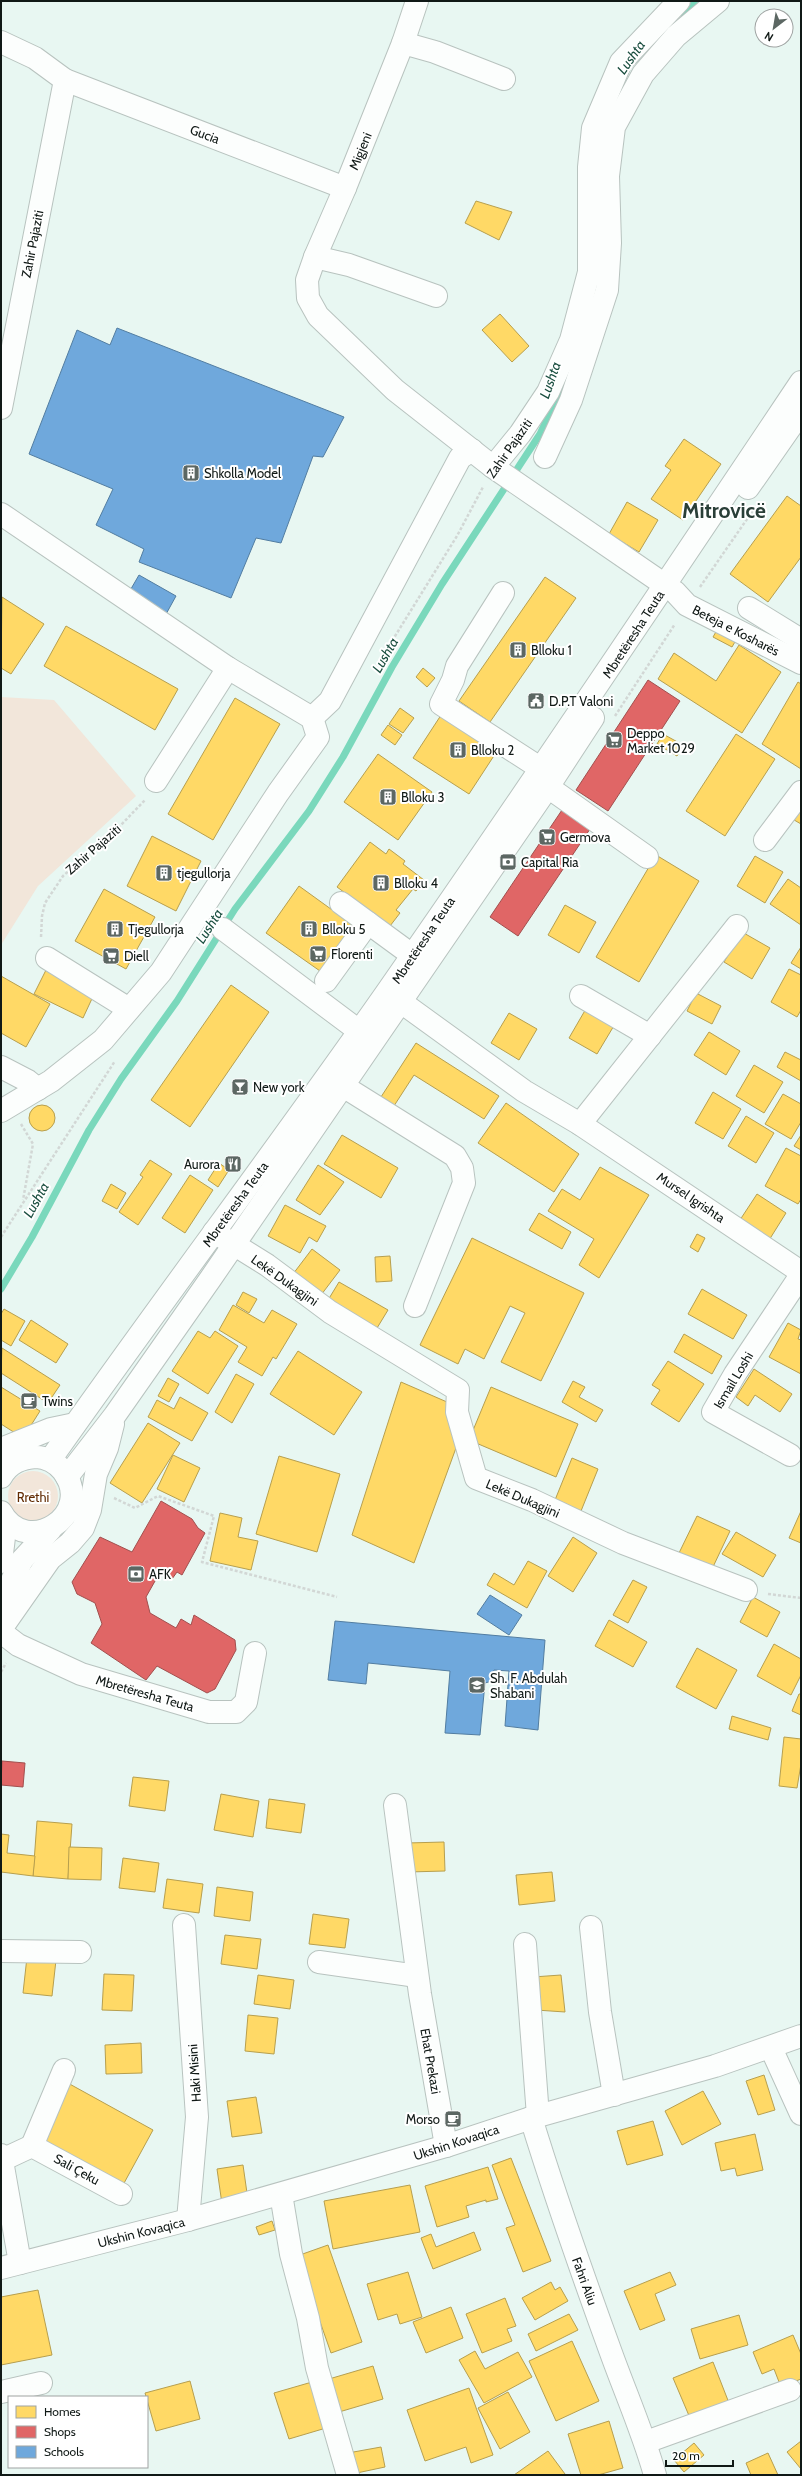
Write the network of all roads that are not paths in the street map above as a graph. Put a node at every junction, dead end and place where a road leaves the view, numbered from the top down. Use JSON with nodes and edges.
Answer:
{"nodes":[{"id":1,"x":417,"y":1,"type":"edge"},
{"id":2,"x":679,"y":1,"type":"edge"},
{"id":3,"x":718,"y":1,"type":"edge"},
{"id":4,"x":1,"y":42,"type":"edge"},
{"id":5,"x":403,"y":43,"type":"junction"},
{"id":6,"x":504,"y":79,"type":"dead end"},
{"id":7,"x":64,"y":80,"type":"junction"},
{"id":8,"x":345,"y":188,"type":"junction"},
{"id":9,"x":315,"y":257,"type":"junction"},
{"id":10,"x":436,"y":296,"type":"dead end"},
{"id":11,"x":308,"y":298,"type":"joint"},
{"id":12,"x":801,"y":382,"type":"edge"},
{"id":13,"x":1,"y":408,"type":"edge"},
{"id":14,"x":801,"y":412,"type":"edge"},
{"id":15,"x":472,"y":450,"type":"junction"},
{"id":16,"x":545,"y":457,"type":"dead end"},
{"id":17,"x":498,"y":471,"type":"junction"},
{"id":18,"x":1,"y":514,"type":"edge"},
{"id":19,"x":670,"y":588,"type":"junction"},
{"id":20,"x":503,"y":593,"type":"dead end"},
{"id":21,"x":749,"y":608,"type":"dead end"},
{"id":22,"x":801,"y":640,"type":"edge"},
{"id":23,"x":801,"y":663,"type":"edge"},
{"id":24,"x":228,"y":668,"type":"junction"},
{"id":25,"x":312,"y":718,"type":"junction"},
{"id":26,"x":544,"y":778,"type":"junction"},
{"id":27,"x":156,"y":781,"type":"road end"},
{"id":28,"x":801,"y":792,"type":"edge"},
{"id":29,"x":765,"y":840,"type":"dead end"},
{"id":30,"x":647,"y":857,"type":"dead end"},
{"id":31,"x":341,"y":903,"type":"dead end"},
{"id":32,"x":368,"y":923,"type":"junction"},
{"id":33,"x":737,"y":926,"type":"dead end"},
{"id":34,"x":223,"y":929,"type":"dead end"},
{"id":35,"x":412,"y":955,"type":"junction"},
{"id":36,"x":47,"y":958,"type":"road end"},
{"id":37,"x":326,"y":981,"type":"dead end"},
{"id":38,"x":581,"y":996,"type":"dead end"},
{"id":39,"x":400,"y":1002,"type":"junction"},
{"id":40,"x":129,"y":1009,"type":"junction"},
{"id":41,"x":359,"y":1031,"type":"junction"},
{"id":42,"x":650,"y":1036,"type":"junction"},
{"id":43,"x":1,"y":1067,"type":"edge"},
{"id":44,"x":343,"y":1086,"type":"junction"},
{"id":45,"x":38,"y":1089,"type":"junction"},
{"id":46,"x":1,"y":1111,"type":"edge"},
{"id":47,"x":580,"y":1124,"type":"junction"},
{"id":48,"x":214,"y":1232,"type":"junction"},
{"id":49,"x":234,"y":1244,"type":"junction"},
{"id":50,"x":801,"y":1272,"type":"edge"},
{"id":51,"x":801,"y":1275,"type":"edge"},
{"id":52,"x":415,"y":1306,"type":"dead end"},
{"id":53,"x":115,"y":1415,"type":"junction"},
{"id":54,"x":75,"y":1424,"type":"junction"},
{"id":55,"x":790,"y":1455,"type":"dead end"},
{"id":56,"x":7,"y":1458,"type":"edge"},
{"id":57,"x":50,"y":1460,"type":"junction"},
{"id":58,"x":1,"y":1477,"type":"edge"},
{"id":59,"x":67,"y":1477,"type":"junction"},
{"id":60,"x":2,"y":1513,"type":"edge"},
{"id":61,"x":51,"y":1529,"type":"junction"},
{"id":62,"x":1,"y":1562,"type":"edge"},
{"id":63,"x":746,"y":1590,"type":"road end"},
{"id":64,"x":1,"y":1603,"type":"edge"},
{"id":65,"x":1,"y":1629,"type":"edge"},
{"id":66,"x":1,"y":1632,"type":"edge"},
{"id":67,"x":255,"y":1652,"type":"dead end"},
{"id":68,"x":395,"y":1805,"type":"dead end"},
{"id":69,"x":184,"y":1926,"type":"dead end"},
{"id":70,"x":591,"y":1927,"type":"dead end"},
{"id":71,"x":525,"y":1944,"type":"dead end"},
{"id":72,"x":1,"y":1951,"type":"edge"},
{"id":73,"x":80,"y":1952,"type":"dead end"},
{"id":74,"x":319,"y":1962,"type":"dead end"},
{"id":75,"x":417,"y":1976,"type":"junction"},
{"id":76,"x":801,"y":2036,"type":"edge"},
{"id":77,"x":771,"y":2048,"type":"junction"},
{"id":78,"x":64,"y":2070,"type":"dead end"},
{"id":79,"x":614,"y":2094,"type":"junction"},
{"id":80,"x":801,"y":2114,"type":"edge"},
{"id":81,"x":534,"y":2117,"type":"junction"},
{"id":82,"x":32,"y":2146,"type":"junction"},
{"id":83,"x":446,"y":2146,"type":"junction"},
{"id":84,"x":1,"y":2158,"type":"edge"},
{"id":85,"x":121,"y":2194,"type":"dead end"},
{"id":86,"x":281,"y":2194,"type":"junction"},
{"id":87,"x":188,"y":2220,"type":"junction"},
{"id":88,"x":11,"y":2265,"type":"edge"},
{"id":89,"x":41,"y":2383,"type":"dead end"},
{"id":90,"x":790,"y":2390,"type":"dead end"},
{"id":91,"x":1,"y":2392,"type":"edge"},
{"id":92,"x":646,"y":2442,"type":"junction"},
{"id":93,"x":348,"y":2475,"type":"edge"},
{"id":94,"x":655,"y":2475,"type":"edge"}],
"edges":[{"from":1,"to":5,"type":"street","name":"Migjeni"},
{"from":2,"to":17,"type":"street","name":"Zahir Pajaziti"},
{"from":3,"to":16,"type":"street"},
{"from":4,"to":7,"type":"street","name":"Gucia"},
{"from":5,"to":6,"type":"street"},
{"from":5,"to":8,"type":"street","name":"Migjeni"},
{"from":7,"to":8,"type":"street","name":"Gucia"},
{"from":7,"to":13,"type":"street","name":"Zahir Pajaziti"},
{"from":8,"to":9,"type":"street","name":"Migjeni"},
{"from":9,"to":10,"type":"street"},
{"from":9,"to":11,"type":"street","name":"Migjeni"},
{"from":11,"to":15,"type":"street","name":"Beteja e Kosharës"},
{"from":12,"to":19,"type":"street","name":"Mbretëresha Teuta"},
{"from":14,"to":19,"type":"street","name":"Mbretëresha Teuta"},
{"from":15,"to":17,"type":"street","name":"Beteja e Kosharës"},
{"from":15,"to":25,"type":"street"},
{"from":17,"to":19,"type":"street","name":"Beteja e Kosharës"},
{"from":18,"to":24,"type":"street"},
{"from":19,"to":23,"type":"street","name":"Beteja e Kosharës"},
{"from":19,"to":26,"type":"street","name":"Mbretëresha Teuta"},
{"from":20,"to":26,"type":"street"},
{"from":21,"to":22,"type":"street"},
{"from":24,"to":25,"type":"street"},
{"from":24,"to":27,"type":"street"},
{"from":25,"to":40,"type":"street"},
{"from":26,"to":30,"type":"street"},
{"from":26,"to":35,"type":"street","name":"Mbretëresha Teuta"},
{"from":26,"to":39,"type":"street","name":"Mbretëresha Teuta"},
{"from":28,"to":29,"type":"street"},
{"from":31,"to":32,"type":"street"},
{"from":32,"to":35,"type":"street"},
{"from":32,"to":37,"type":"street"},
{"from":33,"to":42,"type":"street"},
{"from":34,"to":41,"type":"street"},
{"from":35,"to":41,"type":"street","name":"Mbretëresha Teuta"},
{"from":36,"to":40,"type":"street"},
{"from":38,"to":42,"type":"street"},
{"from":39,"to":44,"type":"street","name":"Mbretëresha Teuta"},
{"from":39,"to":47,"type":"street","name":"Mursel Igrishta"},
{"from":40,"to":45,"type":"street"},
{"from":41,"to":48,"type":"street","name":"Mbretëresha Teuta"},
{"from":42,"to":47,"type":"street"},
{"from":43,"to":45,"type":"street"},
{"from":44,"to":49,"type":"street","name":"Mbretëresha Teuta"},
{"from":44,"to":52,"type":"street"},
{"from":45,"to":46,"type":"street"},
{"from":47,"to":50,"type":"street","name":"Mursel Igrishta"},
{"from":48,"to":49,"type":"street","name":"Lekë Dukagjini"},
{"from":48,"to":54,"type":"street","name":"Mbretëresha Teuta"},
{"from":49,"to":53,"type":"street","name":"Mbretëresha Teuta"},
{"from":49,"to":63,"type":"street","name":"Lekë Dukagjini"},
{"from":51,"to":55,"type":"street","name":"Ismail Loshi"},
{"from":53,"to":59,"type":"street","name":"Mbretëresha Teuta"},
{"from":53,"to":65,"type":"street"},
{"from":54,"to":56,"type":"street"},
{"from":54,"to":57,"type":"street","name":"Mbretëresha Teuta"},
{"from":56,"to":57,"type":"street"},
{"from":56,"to":58,"type":"street"},
{"from":57,"to":59,"type":"street"},
{"from":59,"to":61,"type":"street"},
{"from":60,"to":61,"type":"street"},
{"from":60,"to":62,"type":"street"},
{"from":61,"to":64,"type":"street"},
{"from":66,"to":67,"type":"street","name":"Mbretëresha Teuta"},
{"from":68,"to":75,"type":"street","name":"Ehat Prekazi"},
{"from":69,"to":87,"type":"street","name":"Haki Misini"},
{"from":70,"to":79,"type":"street"},
{"from":71,"to":81,"type":"street"},
{"from":72,"to":73,"type":"street"},
{"from":74,"to":75,"type":"street"},
{"from":75,"to":83,"type":"street","name":"Ehat Prekazi"},
{"from":76,"to":77,"type":"street","name":"Ukshin Kovaqica"},
{"from":77,"to":79,"type":"street","name":"Ukshin Kovaqica"},
{"from":77,"to":80,"type":"street"},
{"from":78,"to":82,"type":"street"},
{"from":79,"to":81,"type":"street","name":"Ukshin Kovaqica"},
{"from":81,"to":83,"type":"street","name":"Ukshin Kovaqica"},
{"from":81,"to":92,"type":"street","name":"Fahri Aliu"},
{"from":82,"to":84,"type":"street"},
{"from":82,"to":85,"type":"street","name":"Sali Çeku"},
{"from":83,"to":86,"type":"street","name":"Ukshin Kovaqica"},
{"from":84,"to":88,"type":"street"},
{"from":86,"to":87,"type":"street","name":"Ukshin Kovaqica"},
{"from":86,"to":93,"type":"street"},
{"from":87,"to":88,"type":"street","name":"Ukshin Kovaqica"},
{"from":89,"to":91,"type":"street"},
{"from":90,"to":92,"type":"street"},
{"from":92,"to":94,"type":"street","name":"Fahri Aliu"}]}
